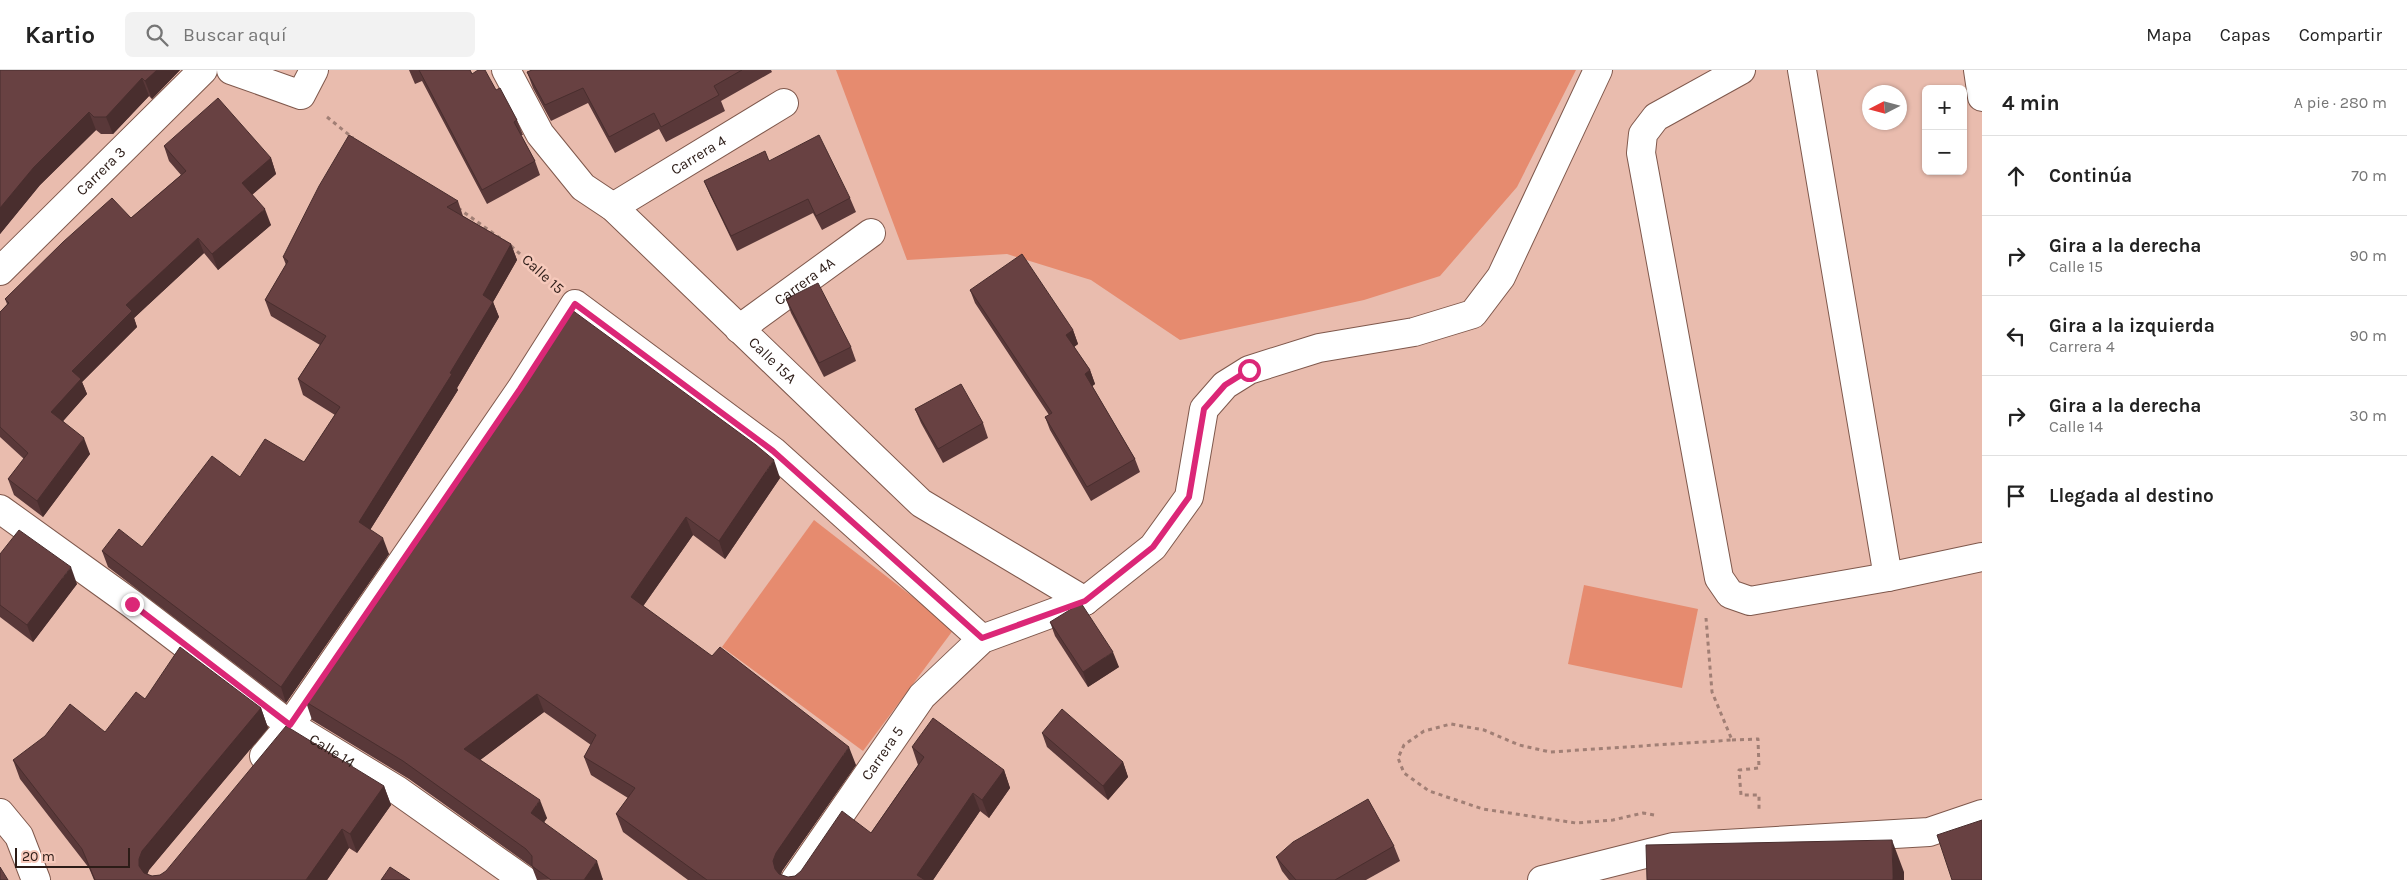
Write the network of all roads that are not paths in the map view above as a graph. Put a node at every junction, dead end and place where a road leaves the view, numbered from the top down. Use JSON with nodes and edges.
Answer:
{"nodes":[{"id":1,"x":203,"y":70,"type":"edge"},
{"id":2,"x":231,"y":70,"type":"edge"},
{"id":3,"x":314,"y":70,"type":"edge"},
{"id":4,"x":506,"y":70,"type":"edge"},
{"id":5,"x":1598,"y":70,"type":"edge"},
{"id":6,"x":1742,"y":70,"type":"edge"},
{"id":7,"x":1802,"y":70,"type":"edge"},
{"id":8,"x":1978,"y":70,"type":"edge"},
{"id":9,"x":1982,"y":97,"type":"edge"},
{"id":10,"x":784,"y":103,"type":"dead end"},
{"id":11,"x":613,"y":206,"type":"junction"},
{"id":12,"x":871,"y":233,"type":"dead end"},
{"id":13,"x":0,"y":270,"type":"edge"},
{"id":14,"x":739,"y":329,"type":"junction"},
{"id":15,"x":0,"y":509,"type":"edge"},
{"id":16,"x":1982,"y":557,"type":"edge"},
{"id":17,"x":1888,"y":577,"type":"junction"},
{"id":18,"x":1085,"y":601,"type":"junction"},
{"id":19,"x":982,"y":638,"type":"junction"},
{"id":20,"x":290,"y":725,"type":"junction"},
{"id":21,"x":247,"y":777,"type":"edge"},
{"id":22,"x":0,"y":813,"type":"edge"},
{"id":23,"x":1982,"y":814,"type":"edge"},
{"id":24,"x":36,"y":880,"type":"edge"},
{"id":25,"x":524,"y":880,"type":"edge"},
{"id":26,"x":795,"y":880,"type":"edge"},
{"id":27,"x":1542,"y":880,"type":"edge"}],
"edges":[{"from":1,"to":13,"type":"street","name":"Carrera 3"},
{"from":2,"to":3,"type":"street"},
{"from":4,"to":11,"type":"street","name":"Calle 15A"},
{"from":5,"to":18,"type":"street"},
{"from":6,"to":17,"type":"street"},
{"from":7,"to":17,"type":"street"},
{"from":8,"to":9,"type":"street"},
{"from":10,"to":11,"type":"street","name":"Carrera 4"},
{"from":11,"to":14,"type":"street","name":"Calle 15A"},
{"from":12,"to":14,"type":"street","name":"Carrera 4A"},
{"from":14,"to":18,"type":"street","name":"Calle 15A"},
{"from":15,"to":20,"type":"street","name":"Calle 14"},
{"from":16,"to":17,"type":"street"},
{"from":18,"to":19,"type":"street"},
{"from":19,"to":20,"type":"street","name":"Calle 15"},
{"from":19,"to":26,"type":"street","name":"Carrera 5"},
{"from":20,"to":21,"type":"street"},
{"from":20,"to":25,"type":"street","name":"Calle 14"},
{"from":22,"to":24,"type":"street"},
{"from":23,"to":27,"type":"street"}]}
